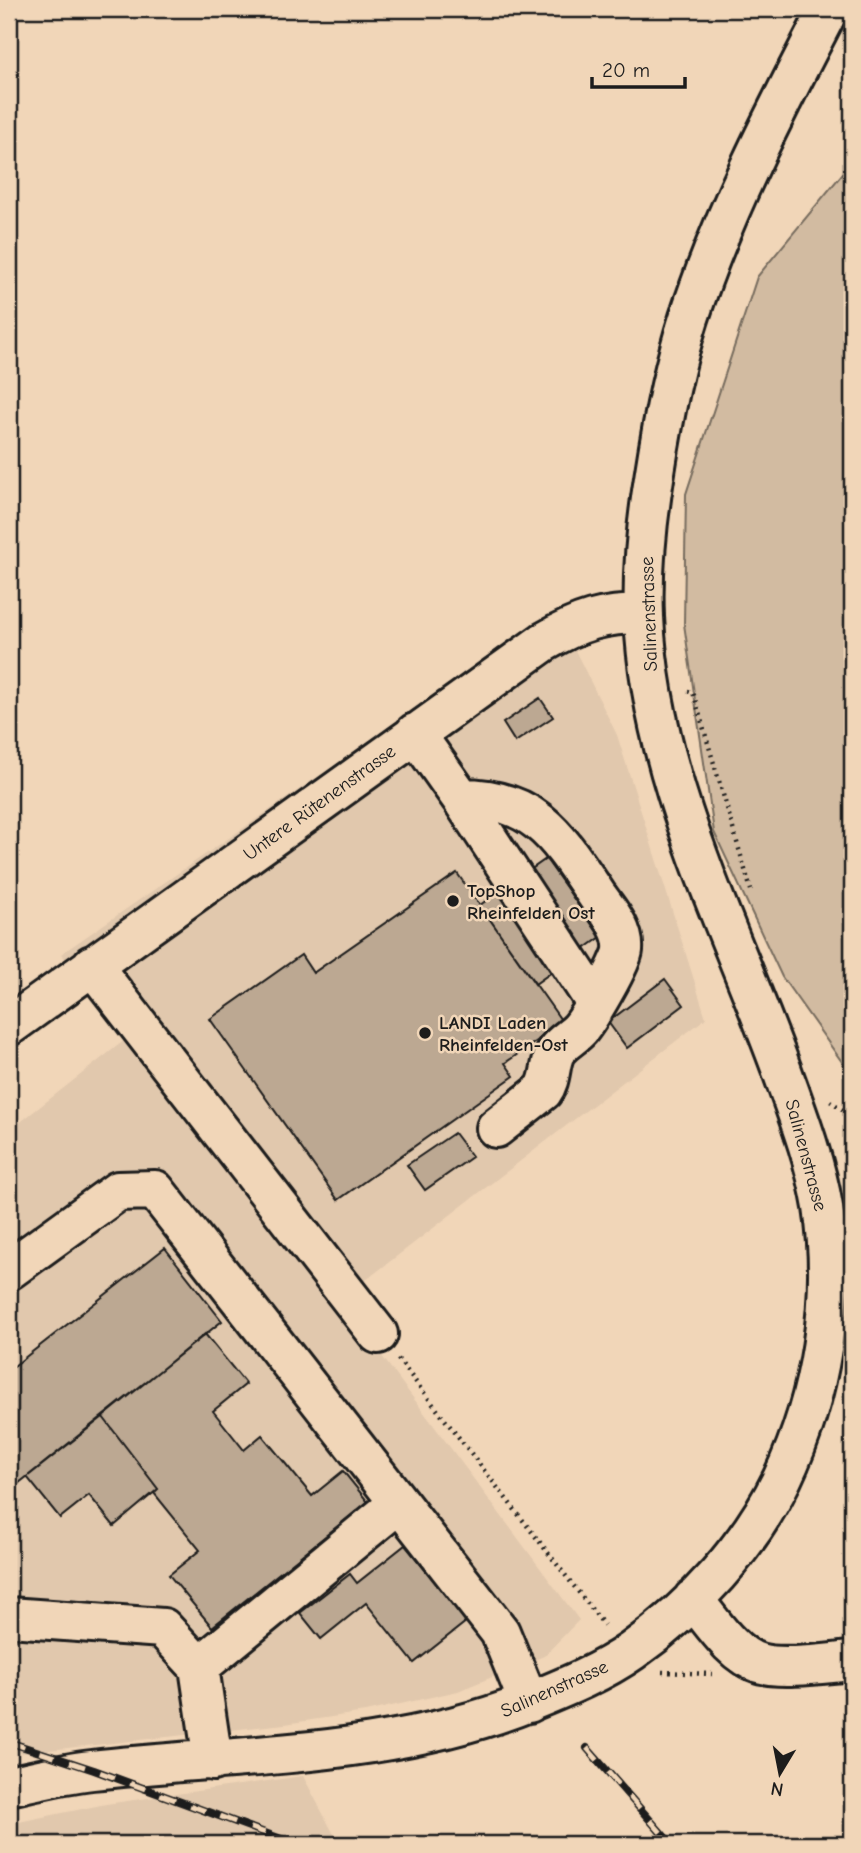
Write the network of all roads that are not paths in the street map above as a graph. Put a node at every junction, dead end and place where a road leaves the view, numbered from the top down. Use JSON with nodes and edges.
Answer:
{"nodes":[{"id":1,"x":829,"y":9,"type":"edge"},
{"id":2,"x":644,"y":614,"type":"junction"},
{"id":3,"x":415,"y":733,"type":"junction"},
{"id":4,"x":461,"y":798,"type":"junction"},
{"id":5,"x":92,"y":965,"type":"junction"},
{"id":6,"x":596,"y":1003,"type":"junction"},
{"id":7,"x":9,"y":1026,"type":"edge"},
{"id":8,"x":496,"y":1128,"type":"dead end"},
{"id":9,"x":9,"y":1270,"type":"edge"},
{"id":10,"x":378,"y":1334,"type":"road end"},
{"id":11,"x":399,"y":1503,"type":"junction"},
{"id":12,"x":693,"y":1599,"type":"junction"},
{"id":13,"x":9,"y":1617,"type":"edge"},
{"id":14,"x":852,"y":1661,"type":"edge"},
{"id":15,"x":199,"y":1667,"type":"junction"},
{"id":16,"x":529,"y":1703,"type":"junction"},
{"id":17,"x":214,"y":1761,"type":"junction"},
{"id":18,"x":9,"y":1786,"type":"edge"}],
"edges":[{"from":1,"to":2,"type":"street","name":"Salinenstrasse"},
{"from":2,"to":3,"type":"street","name":"Untere Rütenenstrasse"},
{"from":2,"to":12,"type":"street","name":"Salinenstrasse"},
{"from":3,"to":4,"type":"street"},
{"from":3,"to":5,"type":"street","name":"Untere Rütenenstrasse"},
{"from":4,"to":6,"type":"street"},
{"from":4,"to":6,"type":"street"},
{"from":5,"to":7,"type":"street","name":"Untere Rütenenstrasse"},
{"from":5,"to":10,"type":"street"},
{"from":6,"to":8,"type":"street"},
{"from":9,"to":11,"type":"street"},
{"from":11,"to":15,"type":"street"},
{"from":11,"to":16,"type":"street"},
{"from":12,"to":14,"type":"street"},
{"from":12,"to":16,"type":"street","name":"Salinenstrasse"},
{"from":13,"to":15,"type":"street"},
{"from":15,"to":17,"type":"street"},
{"from":16,"to":17,"type":"street","name":"Salinenstrasse"},
{"from":17,"to":18,"type":"street","name":"Salinenstrasse"}]}
